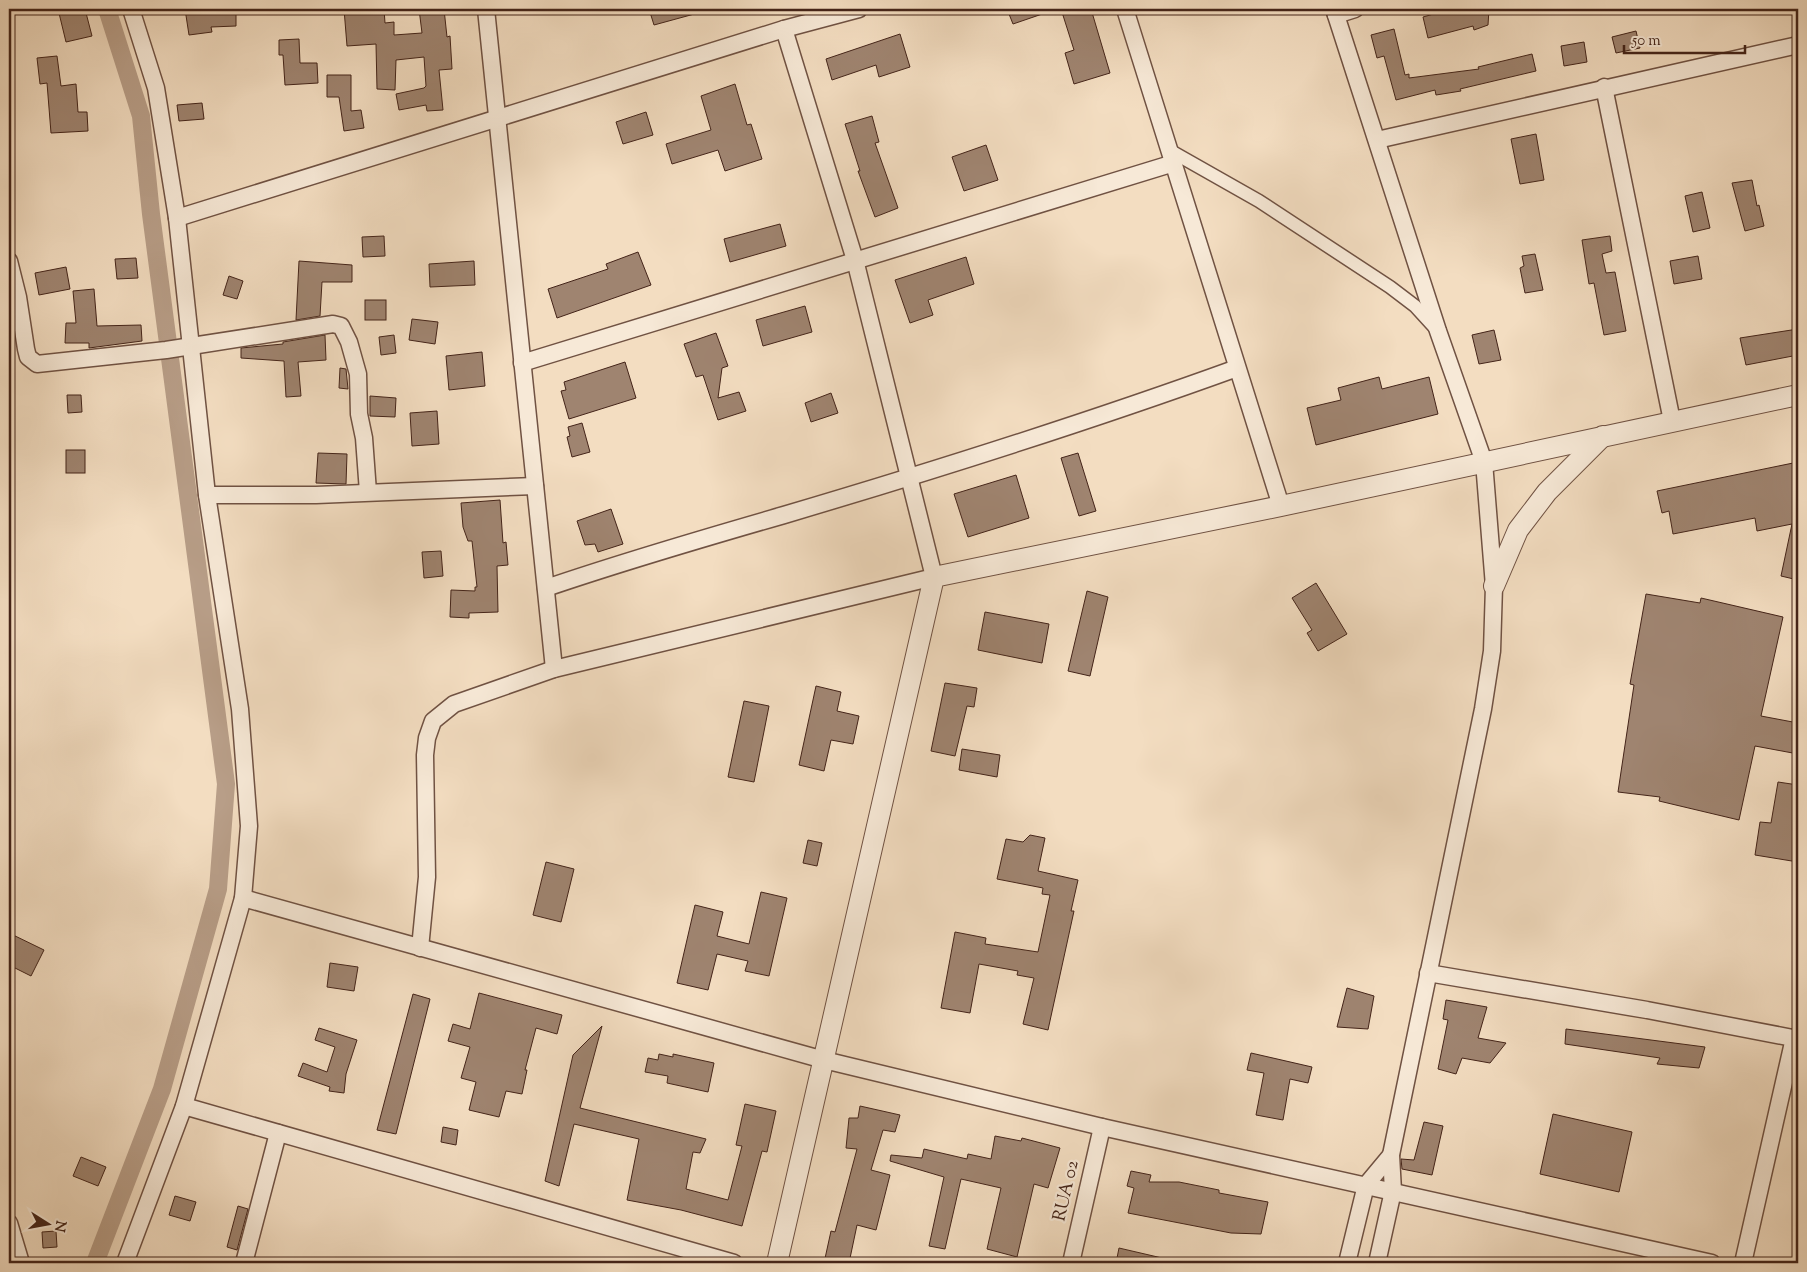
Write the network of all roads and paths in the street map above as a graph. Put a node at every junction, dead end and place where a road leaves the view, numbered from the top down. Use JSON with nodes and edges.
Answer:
{"nodes":[{"id":1,"x":131,"y":9,"type":"edge"},
{"id":2,"x":486,"y":9,"type":"edge"},
{"id":3,"x":859,"y":9,"type":"edge"},
{"id":4,"x":1125,"y":9,"type":"edge"},
{"id":5,"x":1355,"y":9,"type":"edge"},
{"id":6,"x":1335,"y":12,"type":"edge"},
{"id":7,"x":784,"y":29,"type":"junction"},
{"id":8,"x":1798,"y":45,"type":"edge"},
{"id":9,"x":1604,"y":87,"type":"junction"},
{"id":10,"x":496,"y":121,"type":"junction"},
{"id":11,"x":1377,"y":140,"type":"junction"},
{"id":12,"x":1171,"y":157,"type":"junction"},
{"id":13,"x":177,"y":218,"type":"junction"},
{"id":14,"x":854,"y":260,"type":"junction"},
{"id":15,"x":9,"y":261,"type":"edge"},
{"id":16,"x":1438,"y":331,"type":"junction"},
{"id":17,"x":191,"y":345,"type":"junction"},
{"id":18,"x":522,"y":363,"type":"junction"},
{"id":19,"x":1237,"y":368,"type":"junction"},
{"id":20,"x":1798,"y":395,"type":"edge"},
{"id":21,"x":1672,"y":421,"type":"junction"},
{"id":22,"x":1603,"y":436,"type":"junction"},
{"id":23,"x":1484,"y":462,"type":"junction"},
{"id":24,"x":908,"y":476,"type":"junction"},
{"id":25,"x":535,"y":486,"type":"junction"},
{"id":26,"x":368,"y":492,"type":"junction"},
{"id":27,"x":207,"y":495,"type":"junction"},
{"id":28,"x":1281,"y":506,"type":"junction"},
{"id":29,"x":934,"y":577,"type":"junction"},
{"id":30,"x":1494,"y":586,"type":"junction"},
{"id":31,"x":546,"y":588,"type":"junction"},
{"id":32,"x":554,"y":669,"type":"junction"},
{"id":33,"x":243,"y":898,"type":"junction"},
{"id":34,"x":420,"y":948,"type":"junction"},
{"id":35,"x":1428,"y":973,"type":"junction"},
{"id":36,"x":1796,"y":1039,"type":"edge"},
{"id":37,"x":824,"y":1060,"type":"junction"},
{"id":38,"x":184,"y":1106,"type":"junction"},
{"id":39,"x":1102,"y":1126,"type":"junction"},
{"id":40,"x":278,"y":1133,"type":"junction"},
{"id":41,"x":1391,"y":1155,"type":"junction"},
{"id":42,"x":1366,"y":1185,"type":"junction"},
{"id":43,"x":1393,"y":1191,"type":"junction"},
{"id":44,"x":9,"y":1223,"type":"edge"},
{"id":45,"x":1658,"y":1258,"type":"edge"},
{"id":46,"x":21,"y":1263,"type":"edge"},
{"id":47,"x":125,"y":1263,"type":"edge"},
{"id":48,"x":244,"y":1263,"type":"edge"},
{"id":49,"x":734,"y":1263,"type":"edge"},
{"id":50,"x":777,"y":1263,"type":"edge"},
{"id":51,"x":1071,"y":1263,"type":"edge"},
{"id":52,"x":1347,"y":1263,"type":"edge"},
{"id":53,"x":1377,"y":1263,"type":"edge"},
{"id":54,"x":1712,"y":1263,"type":"edge"},
{"id":55,"x":1744,"y":1263,"type":"edge"}],
"edges":[{"from":1,"to":13,"type":"street"},
{"from":2,"to":10,"type":"street"},
{"from":3,"to":7,"type":"street"},
{"from":4,"to":12,"type":"street"},
{"from":5,"to":6,"type":"street"},
{"from":6,"to":11,"type":"street"},
{"from":7,"to":10,"type":"street"},
{"from":7,"to":14,"type":"street"},
{"from":8,"to":9,"type":"street"},
{"from":9,"to":11,"type":"street"},
{"from":9,"to":21,"type":"street"},
{"from":10,"to":13,"type":"street"},
{"from":10,"to":18,"type":"street"},
{"from":11,"to":16,"type":"street"},
{"from":12,"to":14,"type":"street"},
{"from":12,"to":16,"type":"street"},
{"from":12,"to":19,"type":"street"},
{"from":13,"to":17,"type":"street"},
{"from":14,"to":18,"type":"street"},
{"from":14,"to":24,"type":"street"},
{"from":15,"to":17,"type":"street"},
{"from":16,"to":23,"type":"street"},
{"from":17,"to":26,"type":"street"},
{"from":17,"to":27,"type":"street"},
{"from":18,"to":25,"type":"street"},
{"from":19,"to":24,"type":"street"},
{"from":19,"to":28,"type":"street"},
{"from":20,"to":21,"type":"street"},
{"from":21,"to":22,"type":"street"},
{"from":22,"to":23,"type":"street"},
{"from":22,"to":30,"type":"street"},
{"from":23,"to":28,"type":"street"},
{"from":23,"to":30,"type":"street"},
{"from":24,"to":29,"type":"street"},
{"from":24,"to":31,"type":"street"},
{"from":25,"to":26,"type":"street"},
{"from":25,"to":31,"type":"street"},
{"from":26,"to":27,"type":"street"},
{"from":27,"to":33,"type":"street"},
{"from":28,"to":29,"type":"street"},
{"from":29,"to":32,"type":"street"},
{"from":29,"to":37,"type":"street"},
{"from":30,"to":35,"type":"street"},
{"from":31,"to":32,"type":"street"},
{"from":32,"to":34,"type":"street"},
{"from":33,"to":34,"type":"street"},
{"from":33,"to":38,"type":"street"},
{"from":34,"to":37,"type":"street"},
{"from":35,"to":36,"type":"street"},
{"from":35,"to":41,"type":"street"},
{"from":36,"to":55,"type":"street"},
{"from":37,"to":39,"type":"street"},
{"from":37,"to":50,"type":"street"},
{"from":38,"to":40,"type":"street"},
{"from":38,"to":47,"type":"street"},
{"from":39,"to":42,"type":"street"},
{"from":39,"to":51,"type":"street","name":"RUA 02"},
{"from":40,"to":48,"type":"street"},
{"from":40,"to":49,"type":"street"},
{"from":41,"to":42,"type":"street"},
{"from":41,"to":43,"type":"street"},
{"from":42,"to":43,"type":"street"},
{"from":42,"to":52,"type":"street"},
{"from":43,"to":45,"type":"street"},
{"from":43,"to":53,"type":"street"},
{"from":44,"to":46,"type":"street"},
{"from":45,"to":54,"type":"street"}]}
